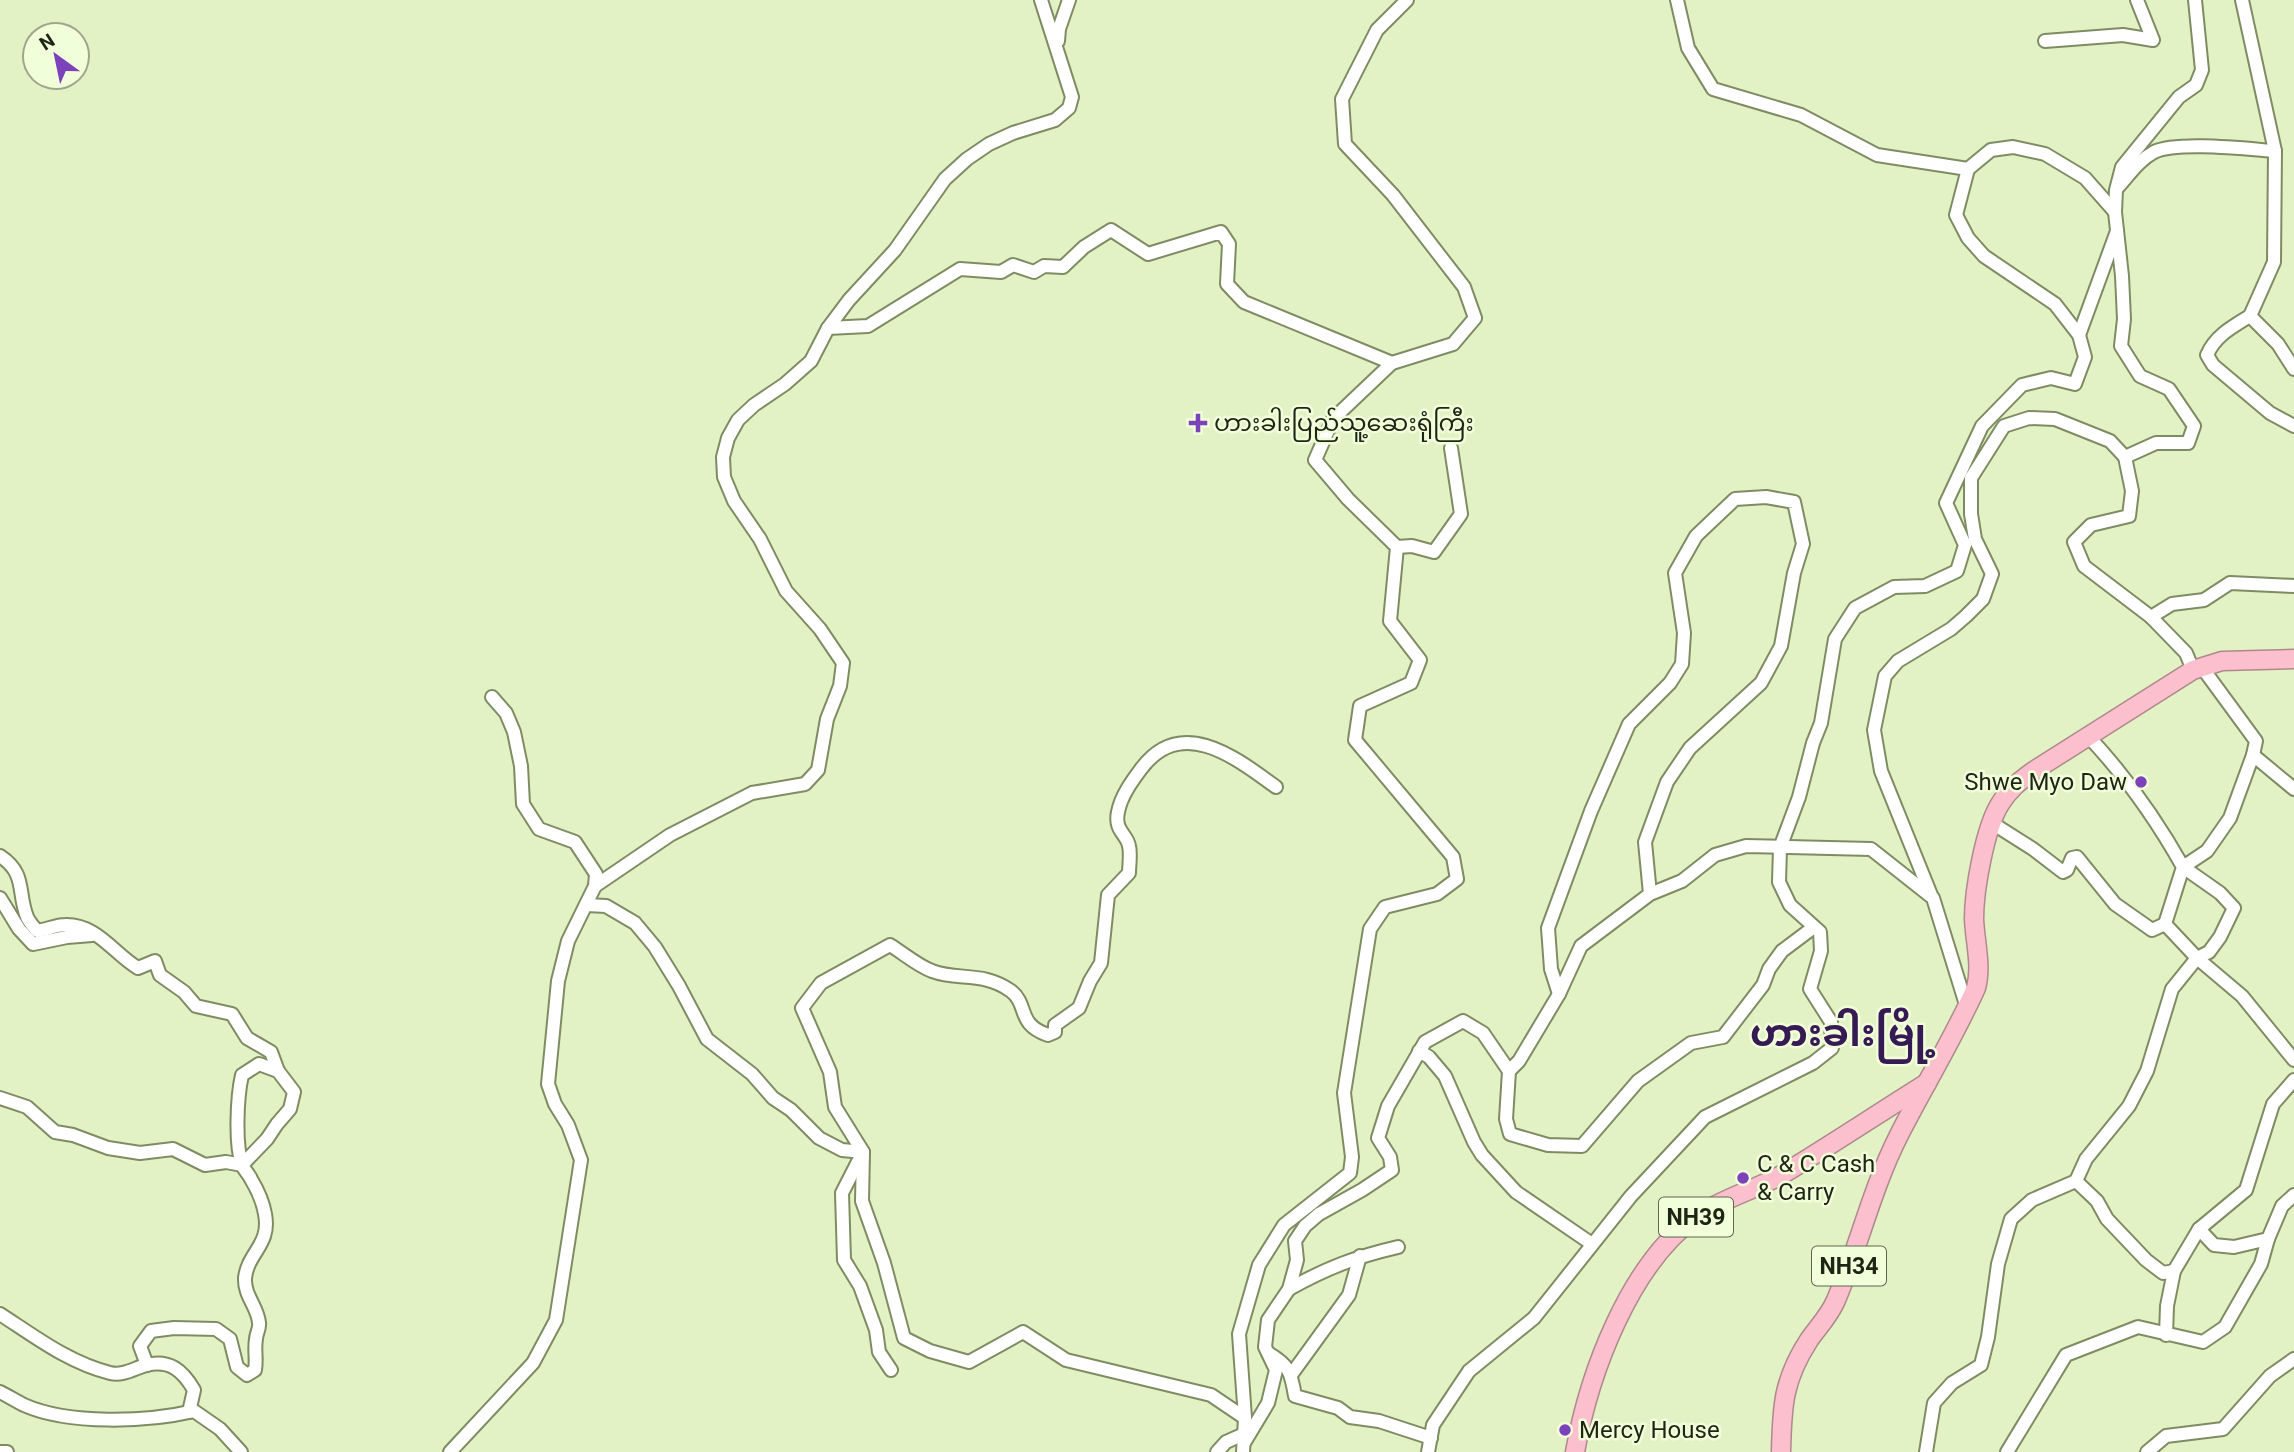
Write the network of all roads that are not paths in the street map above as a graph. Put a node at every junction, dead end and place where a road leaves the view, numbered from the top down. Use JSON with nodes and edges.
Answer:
{"nodes":[{"id":1,"x":1041,"y":0,"type":"edge"},
{"id":2,"x":1069,"y":0,"type":"edge"},
{"id":3,"x":1407,"y":0,"type":"edge"},
{"id":4,"x":1677,"y":0,"type":"edge"},
{"id":5,"x":2137,"y":0,"type":"edge"},
{"id":6,"x":2196,"y":0,"type":"edge"},
{"id":7,"x":2242,"y":0,"type":"edge"},
{"id":8,"x":2045,"y":41,"type":"dead end"},
{"id":9,"x":1058,"y":51,"type":"junction"},
{"id":10,"x":2275,"y":151,"type":"junction"},
{"id":11,"x":1968,"y":169,"type":"junction"},
{"id":12,"x":2116,"y":190,"type":"junction"},
{"id":13,"x":2115,"y":212,"type":"junction"},
{"id":14,"x":2118,"y":227,"type":"junction"},
{"id":15,"x":2250,"y":316,"type":"junction"},
{"id":16,"x":828,"y":328,"type":"junction"},
{"id":17,"x":2078,"y":335,"type":"junction"},
{"id":18,"x":2293,"y":361,"type":"edge"},
{"id":19,"x":1392,"y":363,"type":"junction"},
{"id":20,"x":2294,"y":426,"type":"edge"},
{"id":21,"x":1451,"y":448,"type":"dead end"},
{"id":22,"x":2125,"y":457,"type":"junction"},
{"id":23,"x":1397,"y":547,"type":"junction"},
{"id":24,"x":2294,"y":586,"type":"edge"},
{"id":25,"x":2151,"y":617,"type":"junction"},
{"id":26,"x":2294,"y":659,"type":"edge"},
{"id":27,"x":2197,"y":668,"type":"junction"},
{"id":28,"x":492,"y":697,"type":"dead end"},
{"id":29,"x":2087,"y":735,"type":"junction"},
{"id":30,"x":2253,"y":755,"type":"junction"},
{"id":31,"x":1276,"y":787,"type":"dead end"},
{"id":32,"x":2294,"y":789,"type":"edge"},
{"id":33,"x":1992,"y":823,"type":"junction"},
{"id":34,"x":1780,"y":848,"type":"junction"},
{"id":35,"x":0,"y":856,"type":"edge"},
{"id":36,"x":2183,"y":867,"type":"junction"},
{"id":37,"x":596,"y":887,"type":"junction"},
{"id":38,"x":1650,"y":894,"type":"junction"},
{"id":39,"x":0,"y":898,"type":"edge"},
{"id":40,"x":1933,"y":898,"type":"junction"},
{"id":41,"x":586,"y":905,"type":"junction"},
{"id":42,"x":2165,"y":924,"type":"junction"},
{"id":43,"x":1814,"y":927,"type":"junction"},
{"id":44,"x":96,"y":935,"type":"junction"},
{"id":45,"x":2197,"y":958,"type":"junction"},
{"id":46,"x":1559,"y":994,"type":"junction"},
{"id":47,"x":1967,"y":1008,"type":"junction"},
{"id":48,"x":1419,"y":1051,"type":"junction"},
{"id":49,"x":2294,"y":1060,"type":"edge"},
{"id":50,"x":278,"y":1071,"type":"junction"},
{"id":51,"x":1510,"y":1071,"type":"junction"},
{"id":52,"x":2294,"y":1080,"type":"edge"},
{"id":53,"x":1930,"y":1081,"type":"junction"},
{"id":54,"x":0,"y":1098,"type":"edge"},
{"id":55,"x":863,"y":1152,"type":"junction"},
{"id":56,"x":242,"y":1165,"type":"junction"},
{"id":57,"x":2076,"y":1181,"type":"junction"},
{"id":58,"x":2294,"y":1195,"type":"edge"},
{"id":59,"x":2199,"y":1229,"type":"junction"},
{"id":60,"x":2268,"y":1238,"type":"junction"},
{"id":61,"x":1592,"y":1244,"type":"junction"},
{"id":62,"x":1398,"y":1247,"type":"dead end"},
{"id":63,"x":1360,"y":1256,"type":"junction"},
{"id":64,"x":2174,"y":1271,"type":"junction"},
{"id":65,"x":1289,"y":1289,"type":"junction"},
{"id":66,"x":0,"y":1314,"type":"edge"},
{"id":67,"x":2166,"y":1335,"type":"junction"},
{"id":68,"x":1268,"y":1353,"type":"junction"},
{"id":69,"x":2294,"y":1359,"type":"edge"},
{"id":70,"x":146,"y":1365,"type":"junction"},
{"id":71,"x":891,"y":1370,"type":"dead end"},
{"id":72,"x":1291,"y":1375,"type":"junction"},
{"id":73,"x":0,"y":1392,"type":"edge"},
{"id":74,"x":189,"y":1412,"type":"junction"},
{"id":75,"x":1245,"y":1418,"type":"junction"},
{"id":76,"x":1244,"y":1443,"type":"edge"},
{"id":77,"x":1430,"y":1445,"type":"edge"},
{"id":78,"x":0,"y":1452,"type":"edge"},
{"id":79,"x":7,"y":1452,"type":"edge"},
{"id":80,"x":241,"y":1452,"type":"edge"},
{"id":81,"x":450,"y":1452,"type":"edge"},
{"id":82,"x":1217,"y":1452,"type":"edge"},
{"id":83,"x":1574,"y":1452,"type":"edge"},
{"id":84,"x":1782,"y":1452,"type":"edge"},
{"id":85,"x":1926,"y":1452,"type":"edge"},
{"id":86,"x":2007,"y":1452,"type":"edge"},
{"id":87,"x":2147,"y":1452,"type":"edge"}],
"edges":[{"from":1,"to":9,"type":"street"},
{"from":2,"to":9,"type":"street"},
{"from":3,"to":19,"type":"street"},
{"from":4,"to":11,"type":"street"},
{"from":5,"to":8,"type":"street"},
{"from":6,"to":12,"type":"street"},
{"from":7,"to":10,"type":"street"},
{"from":9,"to":16,"type":"street"},
{"from":10,"to":12,"type":"street"},
{"from":10,"to":15,"type":"street"},
{"from":11,"to":13,"type":"street"},
{"from":11,"to":17,"type":"street"},
{"from":12,"to":13,"type":"street"},
{"from":13,"to":14,"type":"street"},
{"from":14,"to":17,"type":"street"},
{"from":14,"to":22,"type":"street"},
{"from":15,"to":18,"type":"street"},
{"from":15,"to":20,"type":"street"},
{"from":16,"to":19,"type":"street"},
{"from":16,"to":37,"type":"street"},
{"from":17,"to":34,"type":"street"},
{"from":19,"to":23,"type":"street"},
{"from":21,"to":23,"type":"street"},
{"from":22,"to":25,"type":"street"},
{"from":22,"to":40,"type":"street"},
{"from":23,"to":75,"type":"street"},
{"from":24,"to":25,"type":"street"},
{"from":25,"to":27,"type":"street"},
{"from":26,"to":27,"type":"highway"},
{"from":27,"to":29,"type":"highway"},
{"from":27,"to":30,"type":"street"},
{"from":28,"to":37,"type":"street"},
{"from":29,"to":33,"type":"highway"},
{"from":29,"to":36,"type":"street"},
{"from":30,"to":32,"type":"street"},
{"from":30,"to":36,"type":"street"},
{"from":31,"to":55,"type":"street"},
{"from":33,"to":42,"type":"street"},
{"from":33,"to":47,"type":"highway"},
{"from":34,"to":38,"type":"street"},
{"from":34,"to":40,"type":"street"},
{"from":34,"to":43,"type":"street"},
{"from":35,"to":44,"type":"street"},
{"from":36,"to":42,"type":"street"},
{"from":36,"to":45,"type":"street"},
{"from":37,"to":41,"type":"street"},
{"from":38,"to":46,"type":"street"},
{"from":38,"to":46,"type":"street"},
{"from":39,"to":44,"type":"street"},
{"from":40,"to":47,"type":"street"},
{"from":41,"to":55,"type":"street"},
{"from":41,"to":81,"type":"street"},
{"from":42,"to":45,"type":"street"},
{"from":43,"to":51,"type":"street"},
{"from":43,"to":61,"type":"street"},
{"from":44,"to":50,"type":"street"},
{"from":45,"to":49,"type":"street"},
{"from":45,"to":57,"type":"street"},
{"from":46,"to":51,"type":"street"},
{"from":47,"to":53,"type":"highway"},
{"from":48,"to":51,"type":"street"},
{"from":48,"to":61,"type":"street"},
{"from":48,"to":65,"type":"street"},
{"from":50,"to":56,"type":"street"},
{"from":50,"to":56,"type":"street"},
{"from":52,"to":59,"type":"street"},
{"from":53,"to":83,"type":"highway","number":"NH39"},
{"from":53,"to":84,"type":"highway","number":"NH34"},
{"from":54,"to":56,"type":"street"},
{"from":55,"to":71,"type":"street"},
{"from":55,"to":75,"type":"street"},
{"from":56,"to":70,"type":"street"},
{"from":57,"to":64,"type":"street"},
{"from":57,"to":85,"type":"street"},
{"from":58,"to":60,"type":"street"},
{"from":59,"to":60,"type":"street"},
{"from":59,"to":64,"type":"street"},
{"from":60,"to":67,"type":"street"},
{"from":61,"to":77,"type":"street"},
{"from":62,"to":63,"type":"street"},
{"from":63,"to":65,"type":"street"},
{"from":63,"to":72,"type":"street"},
{"from":64,"to":67,"type":"street"},
{"from":65,"to":68,"type":"street"},
{"from":66,"to":70,"type":"street"},
{"from":67,"to":86,"type":"street"},
{"from":68,"to":72,"type":"street"},
{"from":68,"to":76,"type":"street"},
{"from":69,"to":87,"type":"street"},
{"from":70,"to":74,"type":"street"},
{"from":72,"to":77,"type":"street"},
{"from":73,"to":74,"type":"street"},
{"from":74,"to":80,"type":"street"},
{"from":75,"to":76,"type":"street"},
{"from":76,"to":82,"type":"street"},
{"from":78,"to":79,"type":"street"}]}
